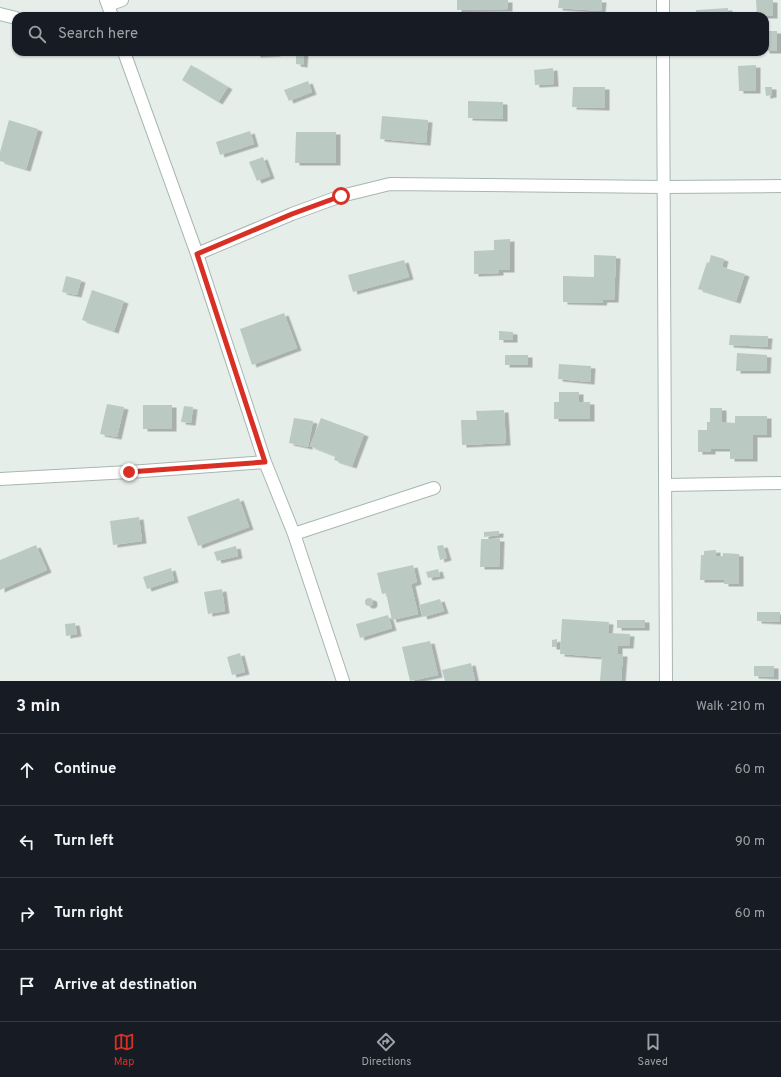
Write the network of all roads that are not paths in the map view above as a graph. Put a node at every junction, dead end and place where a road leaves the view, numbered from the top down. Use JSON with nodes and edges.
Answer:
{"nodes":[{"id":1,"x":122,"y":0,"type":"edge"},
{"id":2,"x":663,"y":0,"type":"edge"},
{"id":3,"x":109,"y":7,"type":"edge"},
{"id":4,"x":663,"y":12,"type":"edge"},
{"id":5,"x":0,"y":14,"type":"edge"},
{"id":6,"x":12,"y":17,"type":"edge"},
{"id":7,"x":125,"y":56,"type":"edge"},
{"id":8,"x":663,"y":56,"type":"edge"},
{"id":9,"x":781,"y":186,"type":"edge"},
{"id":10,"x":663,"y":187,"type":"junction"},
{"id":11,"x":197,"y":254,"type":"junction"},
{"id":12,"x":265,"y":462,"type":"junction"},
{"id":13,"x":0,"y":479,"type":"edge"},
{"id":14,"x":781,"y":483,"type":"edge"},
{"id":15,"x":666,"y":484,"type":"junction"},
{"id":16,"x":434,"y":488,"type":"dead end"},
{"id":17,"x":294,"y":534,"type":"junction"},
{"id":18,"x":343,"y":681,"type":"edge"},
{"id":19,"x":666,"y":681,"type":"edge"}],
"edges":[{"from":1,"to":3,"type":"street"},
{"from":2,"to":4,"type":"street"},
{"from":5,"to":6,"type":"street"},
{"from":7,"to":11,"type":"street"},
{"from":8,"to":10,"type":"street"},
{"from":9,"to":10,"type":"street"},
{"from":10,"to":11,"type":"street"},
{"from":10,"to":15,"type":"street"},
{"from":11,"to":12,"type":"street"},
{"from":12,"to":13,"type":"street"},
{"from":12,"to":17,"type":"street"},
{"from":14,"to":15,"type":"street"},
{"from":15,"to":19,"type":"street"},
{"from":16,"to":17,"type":"street"},
{"from":17,"to":18,"type":"street"}]}
